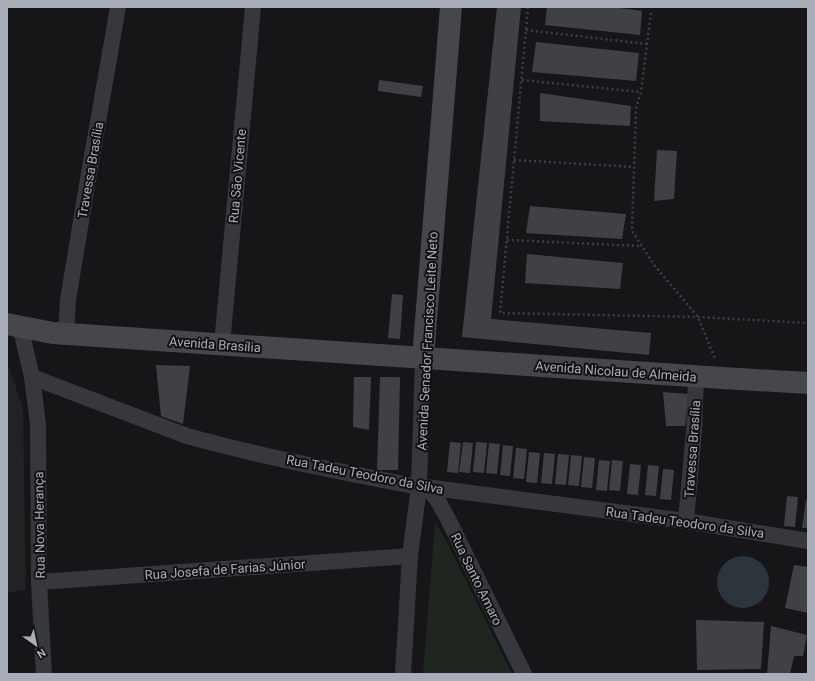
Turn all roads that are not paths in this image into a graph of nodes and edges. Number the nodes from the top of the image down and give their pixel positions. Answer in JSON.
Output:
{"nodes":[{"id":1,"x":118,"y":7,"type":"edge"},
{"id":2,"x":253,"y":7,"type":"edge"},
{"id":3,"x":451,"y":7,"type":"edge"},
{"id":4,"x":13,"y":325,"type":"edge"},
{"id":5,"x":66,"y":333,"type":"junction"},
{"id":6,"x":222,"y":344,"type":"junction"},
{"id":7,"x":423,"y":358,"type":"junction"},
{"id":8,"x":696,"y":376,"type":"junction"},
{"id":9,"x":32,"y":377,"type":"junction"},
{"id":10,"x":808,"y":383,"type":"edge"},
{"id":11,"x":423,"y":487,"type":"junction"},
{"id":12,"x":686,"y":521,"type":"junction"},
{"id":13,"x":808,"y":541,"type":"edge"},
{"id":14,"x":410,"y":556,"type":"junction"},
{"id":15,"x":39,"y":582,"type":"junction"},
{"id":16,"x":44,"y":674,"type":"edge"},
{"id":17,"x":403,"y":674,"type":"edge"},
{"id":18,"x":524,"y":674,"type":"edge"}],
"edges":[{"from":1,"to":5,"type":"street","name":"Travessa Brasília"},
{"from":2,"to":6,"type":"street","name":"Rua São Vicente"},
{"from":3,"to":7,"type":"main road","name":"Avenida Senador Francisco Leite Neto"},
{"from":4,"to":5,"type":"main road","name":"Avenida Brasília"},
{"from":4,"to":9,"type":"street"},
{"from":5,"to":6,"type":"main road","name":"Avenida Brasília"},
{"from":6,"to":7,"type":"main road","name":"Avenida Brasília"},
{"from":7,"to":8,"type":"main road","name":"Avenida Nicolau de Almeida"},
{"from":7,"to":11,"type":"street","name":"Avenida Senador Francisco Leite Neto"},
{"from":8,"to":10,"type":"main road","name":"Avenida Nicolau de Almeida"},
{"from":8,"to":12,"type":"street","name":"Travessa Brasília"},
{"from":9,"to":11,"type":"street","name":"Rua Tadeu Teodoro da Silva"},
{"from":9,"to":15,"type":"street","name":"Rua Nova Herança"},
{"from":11,"to":12,"type":"street","name":"Rua Tadeu Teodoro da Silva"},
{"from":11,"to":14,"type":"street","name":"Avenida Senador Francisco Leite Neto"},
{"from":11,"to":18,"type":"street","name":"Rua Santo Amaro"},
{"from":12,"to":13,"type":"street","name":"Rua Tadeu Teodoro da Silva"},
{"from":14,"to":15,"type":"street","name":"Rua Josefa de Farias Júnior"},
{"from":14,"to":17,"type":"street","name":"Avenida Senador Francisco Leite Neto"},
{"from":15,"to":16,"type":"street","name":"Rua Nova Herança"}]}
